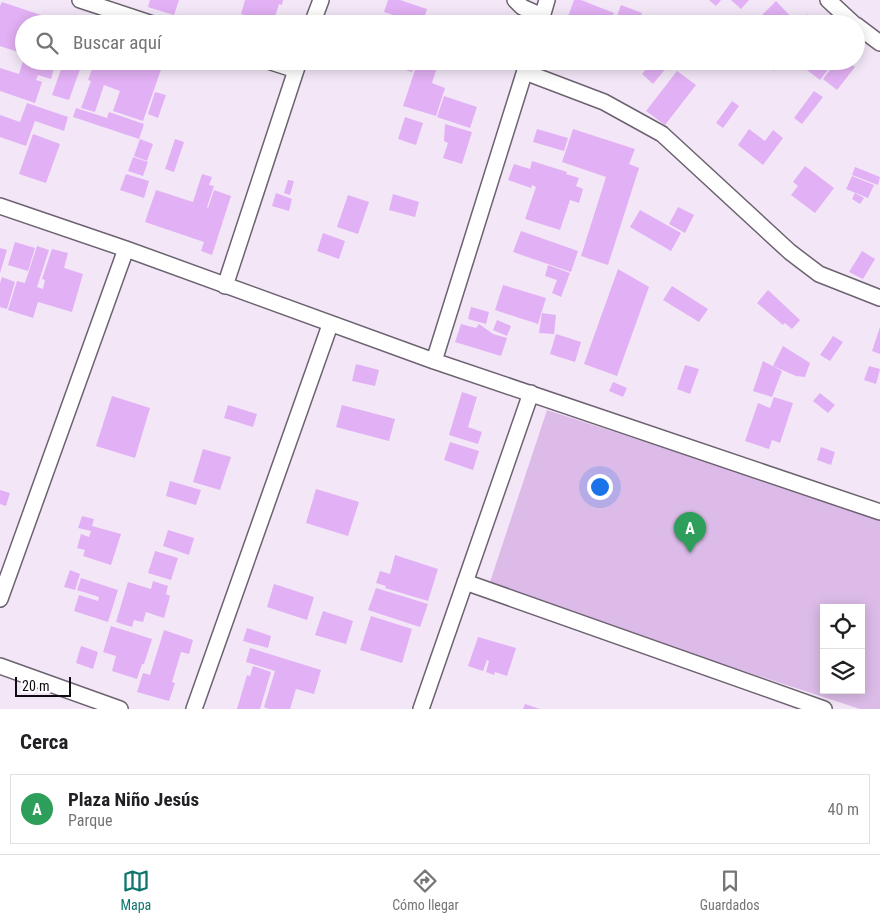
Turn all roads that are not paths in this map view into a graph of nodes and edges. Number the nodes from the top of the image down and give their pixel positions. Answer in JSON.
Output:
{"nodes":[{"id":1,"x":80,"y":0,"type":"edge"},
{"id":2,"x":321,"y":0,"type":"edge"},
{"id":3,"x":515,"y":0,"type":"edge"},
{"id":4,"x":547,"y":0,"type":"edge"},
{"id":5,"x":828,"y":0,"type":"edge"},
{"id":6,"x":126,"y":15,"type":"edge"},
{"id":7,"x":315,"y":15,"type":"edge"},
{"id":8,"x":534,"y":15,"type":"edge"},
{"id":9,"x":542,"y":15,"type":"edge"},
{"id":10,"x":844,"y":15,"type":"edge"},
{"id":11,"x":865,"y":32,"type":"edge"},
{"id":12,"x":880,"y":43,"type":"edge"},
{"id":13,"x":297,"y":70,"type":"edge"},
{"id":14,"x":525,"y":70,"type":"edge"},
{"id":15,"x":535,"y":70,"type":"edge"},
{"id":16,"x":0,"y":206,"type":"edge"},
{"id":17,"x":126,"y":249,"type":"junction"},
{"id":18,"x":224,"y":286,"type":"junction"},
{"id":19,"x":880,"y":298,"type":"edge"},
{"id":20,"x":330,"y":325,"type":"junction"},
{"id":21,"x":434,"y":361,"type":"junction"},
{"id":22,"x":531,"y":393,"type":"junction"},
{"id":23,"x":880,"y":512,"type":"edge"},
{"id":24,"x":465,"y":582,"type":"junction"},
{"id":25,"x":0,"y":599,"type":"edge"},
{"id":26,"x":0,"y":666,"type":"edge"},
{"id":27,"x":120,"y":709,"type":"edge"},
{"id":28,"x":194,"y":709,"type":"edge"},
{"id":29,"x":421,"y":709,"type":"edge"},
{"id":30,"x":824,"y":709,"type":"edge"}],
"edges":[{"from":1,"to":6,"type":"street"},
{"from":2,"to":7,"type":"street"},
{"from":3,"to":8,"type":"street"},
{"from":4,"to":9,"type":"street"},
{"from":5,"to":10,"type":"street"},
{"from":11,"to":12,"type":"street"},
{"from":13,"to":18,"type":"street"},
{"from":14,"to":21,"type":"street"},
{"from":15,"to":19,"type":"street"},
{"from":16,"to":17,"type":"street"},
{"from":17,"to":18,"type":"street"},
{"from":17,"to":25,"type":"street"},
{"from":18,"to":20,"type":"street"},
{"from":20,"to":21,"type":"street"},
{"from":20,"to":28,"type":"street"},
{"from":21,"to":22,"type":"street"},
{"from":22,"to":23,"type":"street"},
{"from":22,"to":24,"type":"street"},
{"from":24,"to":29,"type":"street"},
{"from":24,"to":30,"type":"street"},
{"from":26,"to":27,"type":"street"}]}
